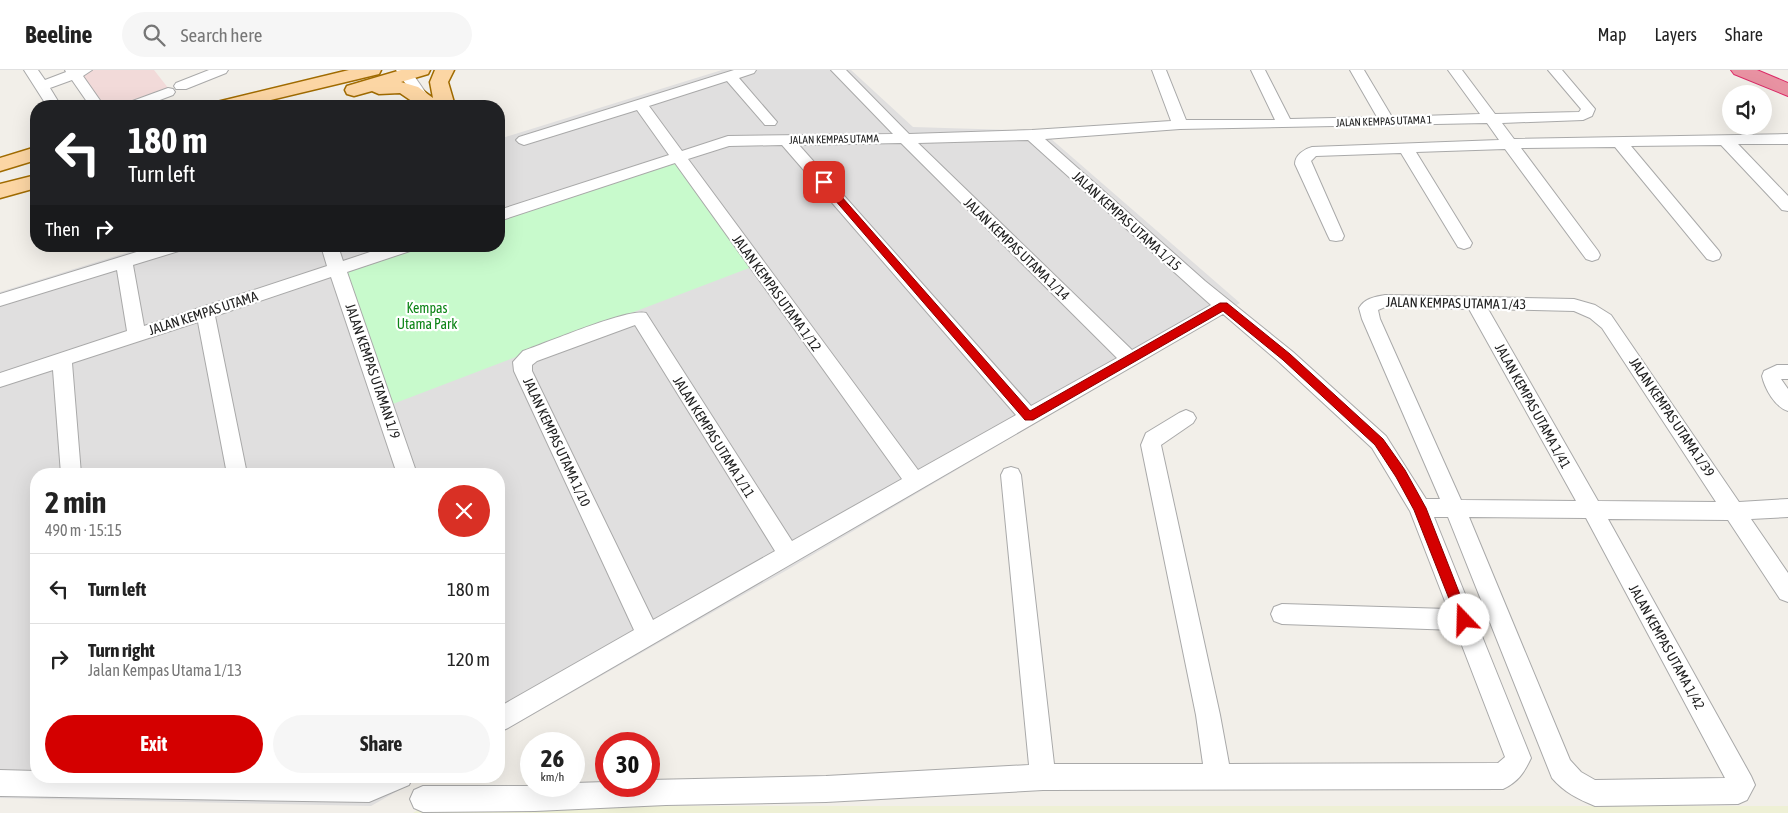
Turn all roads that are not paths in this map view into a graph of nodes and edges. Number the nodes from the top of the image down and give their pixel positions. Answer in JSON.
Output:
{"nodes":[{"id":1,"x":31,"y":70,"type":"edge"},
{"id":2,"x":221,"y":70,"type":"edge"},
{"id":3,"x":356,"y":70,"type":"edge"},
{"id":4,"x":372,"y":70,"type":"edge"},
{"id":5,"x":445,"y":70,"type":"edge"},
{"id":6,"x":749,"y":70,"type":"edge"},
{"id":7,"x":838,"y":70,"type":"edge"},
{"id":8,"x":1158,"y":70,"type":"edge"},
{"id":9,"x":1258,"y":70,"type":"edge"},
{"id":10,"x":1357,"y":70,"type":"edge"},
{"id":11,"x":1456,"y":70,"type":"edge"},
{"id":12,"x":1555,"y":70,"type":"edge"},
{"id":13,"x":1741,"y":70,"type":"edge"},
{"id":14,"x":1763,"y":70,"type":"edge"},
{"id":15,"x":78,"y":71,"type":"edge"},
{"id":16,"x":414,"y":71,"type":"edge"},
{"id":17,"x":730,"y":76,"type":"junction"},
{"id":18,"x":1788,"y":82,"type":"edge"},
{"id":19,"x":42,"y":86,"type":"junction"},
{"id":20,"x":1788,"y":90,"type":"edge"},
{"id":21,"x":278,"y":92,"type":"junction"},
{"id":22,"x":335,"y":96,"type":"junction"},
{"id":23,"x":50,"y":100,"type":"edge"},
{"id":24,"x":94,"y":100,"type":"edge"},
{"id":25,"x":147,"y":100,"type":"edge"},
{"id":26,"x":247,"y":100,"type":"edge"},
{"id":27,"x":322,"y":100,"type":"edge"},
{"id":28,"x":427,"y":100,"type":"edge"},
{"id":29,"x":432,"y":100,"type":"edge"},
{"id":30,"x":436,"y":100,"type":"edge"},
{"id":31,"x":640,"y":104,"type":"junction"},
{"id":32,"x":1491,"y":118,"type":"junction"},
{"id":33,"x":1387,"y":121,"type":"junction"},
{"id":34,"x":770,"y":122,"type":"dead end"},
{"id":35,"x":1286,"y":124,"type":"junction"},
{"id":36,"x":1180,"y":125,"type":"junction"},
{"id":37,"x":1032,"y":135,"type":"junction"},
{"id":38,"x":906,"y":138,"type":"junction"},
{"id":39,"x":1724,"y":139,"type":"junction"},
{"id":40,"x":1788,"y":139,"type":"edge"},
{"id":41,"x":524,"y":140,"type":"dead end"},
{"id":42,"x":786,"y":140,"type":"junction"},
{"id":43,"x":1620,"y":143,"type":"junction"},
{"id":44,"x":1510,"y":144,"type":"junction"},
{"id":45,"x":1406,"y":148,"type":"junction"},
{"id":46,"x":30,"y":156,"type":"edge"},
{"id":47,"x":679,"y":157,"type":"junction"},
{"id":48,"x":30,"y":162,"type":"edge"},
{"id":49,"x":0,"y":165,"type":"edge"},
{"id":50,"x":0,"y":171,"type":"edge"},
{"id":51,"x":30,"y":183,"type":"edge"},
{"id":52,"x":0,"y":191,"type":"edge"},
{"id":53,"x":1788,"y":206,"type":"edge"},
{"id":54,"x":505,"y":214,"type":"edge"},
{"id":55,"x":1336,"y":236,"type":"dead end"},
{"id":56,"x":1464,"y":243,"type":"dead end"},
{"id":57,"x":156,"y":252,"type":"edge"},
{"id":58,"x":331,"y":252,"type":"edge"},
{"id":59,"x":389,"y":252,"type":"edge"},
{"id":60,"x":1592,"y":254,"type":"dead end"},
{"id":61,"x":1713,"y":255,"type":"dead end"},
{"id":62,"x":124,"y":262,"type":"junction"},
{"id":63,"x":337,"y":269,"type":"junction"},
{"id":64,"x":0,"y":300,"type":"edge"},
{"id":65,"x":1475,"y":304,"type":"junction"},
{"id":66,"x":1223,"y":306,"type":"junction"},
{"id":67,"x":205,"y":313,"type":"junction"},
{"id":68,"x":640,"y":318,"type":"joint"},
{"id":69,"x":1608,"y":323,"type":"joint"},
{"id":70,"x":137,"y":335,"type":"junction"},
{"id":71,"x":62,"y":359,"type":"junction"},
{"id":72,"x":1130,"y":359,"type":"junction"},
{"id":73,"x":1782,"y":372,"type":"edge"},
{"id":74,"x":0,"y":380,"type":"edge"},
{"id":75,"x":1788,"y":404,"type":"edge"},
{"id":76,"x":1029,"y":417,"type":"junction"},
{"id":77,"x":1186,"y":418,"type":"dead end"},
{"id":78,"x":71,"y":468,"type":"edge"},
{"id":79,"x":236,"y":468,"type":"edge"},
{"id":80,"x":406,"y":468,"type":"edge"},
{"id":81,"x":1011,"y":475,"type":"dead end"},
{"id":82,"x":916,"y":482,"type":"junction"},
{"id":83,"x":1420,"y":508,"type":"junction"},
{"id":84,"x":1788,"y":508,"type":"edge"},
{"id":85,"x":1455,"y":509,"type":"junction"},
{"id":86,"x":1592,"y":509,"type":"junction"},
{"id":87,"x":1735,"y":511,"type":"junction"},
{"id":88,"x":789,"y":554,"type":"junction"},
{"id":89,"x":1788,"y":592,"type":"edge"},
{"id":90,"x":1282,"y":614,"type":"dead end"},
{"id":91,"x":1464,"y":620,"type":"junction"},
{"id":92,"x":648,"y":635,"type":"junction"},
{"id":93,"x":505,"y":717,"type":"edge"},
{"id":94,"x":1043,"y":777,"type":"junction"},
{"id":95,"x":1217,"y":777,"type":"junction"},
{"id":96,"x":30,"y":782,"type":"edge"},
{"id":97,"x":0,"y":783,"type":"edge"},
{"id":98,"x":305,"y":783,"type":"edge"},
{"id":99,"x":383,"y":783,"type":"edge"},
{"id":100,"x":423,"y":799,"type":"dead end"}],
"edges":[{"from":1,"to":19,"type":"street"},
{"from":2,"to":25,"type":"street"},
{"from":3,"to":21,"type":"main road"},
{"from":4,"to":21,"type":"main road"},
{"from":5,"to":30,"type":"main road"},
{"from":6,"to":17,"type":"street"},
{"from":7,"to":38,"type":"street","name":"JALAN KEMPAS UTAMA 1/14"},
{"from":8,"to":36,"type":"street"},
{"from":9,"to":35,"type":"street"},
{"from":10,"to":33,"type":"street"},
{"from":11,"to":32,"type":"street"},
{"from":12,"to":32,"type":"street","name":"JALAN KEMPAS UTAMA 1"},
{"from":13,"to":20,"type":"highway"},
{"from":14,"to":18,"type":"highway"},
{"from":15,"to":19,"type":"street"},
{"from":15,"to":24,"type":"street"},
{"from":16,"to":22,"type":"main road"},
{"from":16,"to":29,"type":"street"},
{"from":17,"to":31,"type":"street"},
{"from":17,"to":34,"type":"street"},
{"from":19,"to":23,"type":"street"},
{"from":21,"to":26,"type":"main road"},
{"from":22,"to":27,"type":"main road"},
{"from":22,"to":28,"type":"main road"},
{"from":31,"to":41,"type":"street"},
{"from":31,"to":47,"type":"street","name":"JALAN KEMPAS UTAMA 1/12"},
{"from":32,"to":33,"type":"street","name":"JALAN KEMPAS UTAMA 1"},
{"from":32,"to":44,"type":"street"},
{"from":33,"to":35,"type":"street","name":"JALAN KEMPAS UTAMA 1"},
{"from":35,"to":36,"type":"street","name":"JALAN KEMPAS UTAMA 1"},
{"from":36,"to":37,"type":"street","name":"JALAN KEMPAS UTAMA"},
{"from":37,"to":38,"type":"street","name":"JALAN KEMPAS UTAMA"},
{"from":37,"to":66,"type":"street","name":"JALAN KEMPAS UTAMA 1/15"},
{"from":38,"to":42,"type":"street","name":"JALAN KEMPAS UTAMA"},
{"from":38,"to":72,"type":"street","name":"JALAN KEMPAS UTAMA 1/14"},
{"from":39,"to":40,"type":"street"},
{"from":39,"to":43,"type":"street"},
{"from":39,"to":53,"type":"street"},
{"from":42,"to":47,"type":"street","name":"JALAN KEMPAS UTAMA"},
{"from":42,"to":76,"type":"street"},
{"from":43,"to":44,"type":"street"},
{"from":43,"to":61,"type":"street"},
{"from":44,"to":45,"type":"street"},
{"from":44,"to":60,"type":"street"},
{"from":45,"to":55,"type":"street"},
{"from":45,"to":56,"type":"street"},
{"from":46,"to":49,"type":"main road"},
{"from":47,"to":54,"type":"street","name":"JALAN KEMPAS UTAMA"},
{"from":47,"to":82,"type":"street","name":"JALAN KEMPAS UTAMA 1/12"},
{"from":48,"to":50,"type":"main road"},
{"from":51,"to":52,"type":"main road"},
{"from":57,"to":62,"type":"street"},
{"from":58,"to":63,"type":"street","name":"JALAN KEMPAS UTAMAN 1/9"},
{"from":59,"to":63,"type":"street","name":"JALAN KEMPAS UTAMA"},
{"from":62,"to":64,"type":"street"},
{"from":62,"to":70,"type":"street"},
{"from":63,"to":67,"type":"street","name":"JALAN KEMPAS UTAMA"},
{"from":63,"to":80,"type":"street","name":"JALAN KEMPAS UTAMAN 1/9"},
{"from":65,"to":69,"type":"street","name":"JALAN KEMPAS UTAMA 1/43"},
{"from":65,"to":85,"type":"street","name":"JALAN KEMPAS UTAMA 1/43"},
{"from":65,"to":86,"type":"street","name":"JALAN KEMPAS UTAMA 1/41"},
{"from":66,"to":72,"type":"street"},
{"from":66,"to":83,"type":"street","name":"JALAN KEMPAS UTAMA 1/15"},
{"from":67,"to":70,"type":"street","name":"JALAN KEMPAS UTAMA"},
{"from":67,"to":79,"type":"street"},
{"from":68,"to":88,"type":"street","name":"JALAN KEMPAS UTAMA 1/11"},
{"from":68,"to":92,"type":"street","name":"JALAN KEMPAS UTAMA 1/10"},
{"from":69,"to":87,"type":"street","name":"JALAN KEMPAS UTAMA 1/39"},
{"from":70,"to":71,"type":"street","name":"JALAN KEMPAS UTAMA"},
{"from":71,"to":74,"type":"street","name":"JALAN KEMPAS UTAMA"},
{"from":71,"to":78,"type":"street"},
{"from":72,"to":76,"type":"street"},
{"from":73,"to":75,"type":"street"},
{"from":76,"to":82,"type":"street"},
{"from":77,"to":95,"type":"street"},
{"from":81,"to":94,"type":"street"},
{"from":82,"to":88,"type":"street"},
{"from":83,"to":85,"type":"street"},
{"from":83,"to":91,"type":"street","name":"JALAN KEMPAS UTAMA 1/15"},
{"from":84,"to":87,"type":"street"},
{"from":85,"to":86,"type":"street"},
{"from":85,"to":86,"type":"street","name":"JALAN KEMPAS UTAMA 1/42"},
{"from":86,"to":87,"type":"street"},
{"from":87,"to":89,"type":"street","name":"JALAN KEMPAS UTAMA 1/39"},
{"from":88,"to":92,"type":"street"},
{"from":90,"to":91,"type":"street"},
{"from":91,"to":95,"type":"street","name":"JALAN KEMPAS UTAMA 1/15"},
{"from":92,"to":93,"type":"street"},
{"from":94,"to":95,"type":"street"},
{"from":94,"to":100,"type":"street"},
{"from":96,"to":97,"type":"street"},
{"from":98,"to":99,"type":"street"}]}
